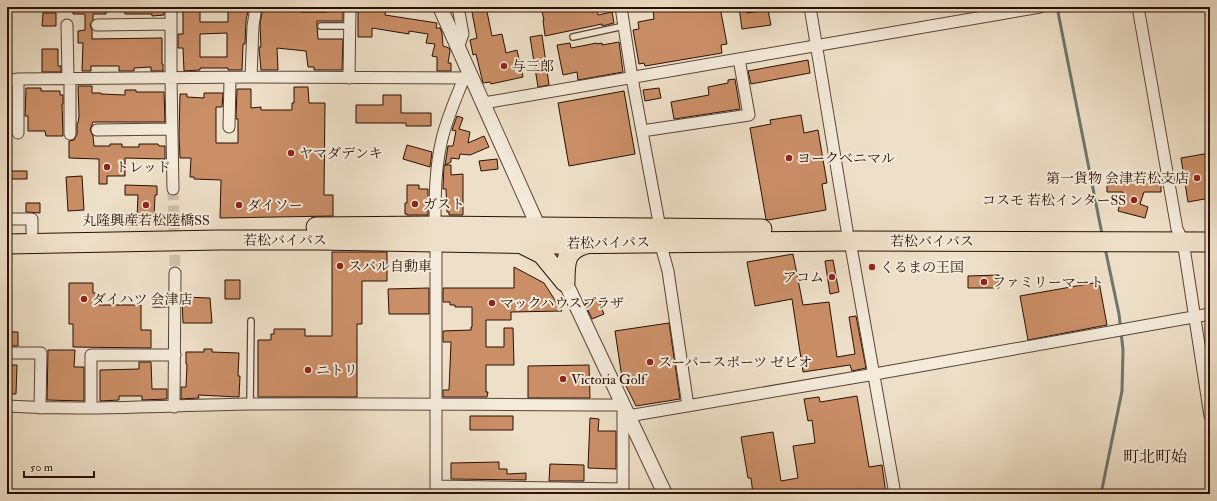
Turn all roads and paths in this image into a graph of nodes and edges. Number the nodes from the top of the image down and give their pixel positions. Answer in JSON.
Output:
{"nodes":[{"id":1,"x":171,"y":7,"type":"edge"},
{"id":2,"x":256,"y":7,"type":"edge"},
{"id":3,"x":350,"y":7,"type":"edge"},
{"id":4,"x":440,"y":7,"type":"edge"},
{"id":5,"x":458,"y":7,"type":"edge"},
{"id":6,"x":621,"y":7,"type":"edge"},
{"id":7,"x":810,"y":7,"type":"edge"},
{"id":8,"x":1040,"y":7,"type":"edge"},
{"id":9,"x":1138,"y":7,"type":"edge"},
{"id":10,"x":171,"y":24,"type":"junction"},
{"id":11,"x":67,"y":25,"type":"dead end"},
{"id":12,"x":97,"y":25,"type":"dead end"},
{"id":13,"x":321,"y":26,"type":"dead end"},
{"id":14,"x":350,"y":26,"type":"junction"},
{"id":15,"x":624,"y":26,"type":"junction"},
{"id":16,"x":573,"y":36,"type":"dead end"},
{"id":17,"x":817,"y":46,"type":"junction"},
{"id":18,"x":458,"y":48,"type":"junction"},
{"id":19,"x":739,"y":59,"type":"junction"},
{"id":20,"x":251,"y":77,"type":"junction"},
{"id":21,"x":171,"y":78,"type":"junction"},
{"id":22,"x":230,"y":78,"type":"junction"},
{"id":23,"x":349,"y":78,"type":"junction"},
{"id":24,"x":468,"y":78,"type":"junction"},
{"id":25,"x":632,"y":78,"type":"junction"},
{"id":26,"x":69,"y":79,"type":"junction"},
{"id":27,"x":12,"y":80,"type":"edge"},
{"id":28,"x":484,"y":103,"type":"junction"},
{"id":29,"x":229,"y":127,"type":"dead end"},
{"id":30,"x":172,"y":129,"type":"junction"},
{"id":31,"x":97,"y":130,"type":"dead end"},
{"id":32,"x":642,"y":131,"type":"junction"},
{"id":33,"x":18,"y":133,"type":"dead end"},
{"id":34,"x":70,"y":134,"type":"dead end"},
{"id":35,"x":173,"y":189,"type":"tunnel mouth"},
{"id":36,"x":7,"y":219,"type":"edge"},
{"id":37,"x":1210,"y":229,"type":"edge"},
{"id":38,"x":7,"y":232,"type":"edge"},
{"id":39,"x":32,"y":232,"type":"junction"},
{"id":40,"x":436,"y":234,"type":"junction"},
{"id":41,"x":660,"y":235,"type":"junction"},
{"id":42,"x":1180,"y":235,"type":"junction"},
{"id":43,"x":543,"y":236,"type":"junction"},
{"id":44,"x":849,"y":236,"type":"junction"},
{"id":45,"x":1210,"y":242,"type":"edge"},
{"id":46,"x":7,"y":244,"type":"edge"},
{"id":47,"x":520,"y":244,"type":"junction"},
{"id":48,"x":587,"y":244,"type":"junction"},
{"id":49,"x":175,"y":274,"type":"tunnel mouth"},
{"id":50,"x":565,"y":282,"type":"junction"},
{"id":51,"x":175,"y":303,"type":"junction"},
{"id":52,"x":155,"y":304,"type":"dead end"},
{"id":53,"x":1210,"y":314,"type":"edge"},
{"id":54,"x":1194,"y":317,"type":"junction"},
{"id":55,"x":251,"y":322,"type":"dead end"},
{"id":56,"x":7,"y":353,"type":"edge"},
{"id":57,"x":175,"y":355,"type":"junction"},
{"id":58,"x":874,"y":374,"type":"junction"},
{"id":59,"x":437,"y":403,"type":"junction"},
{"id":60,"x":250,"y":404,"type":"junction"},
{"id":61,"x":7,"y":406,"type":"edge"},
{"id":62,"x":174,"y":406,"type":"junction"},
{"id":63,"x":688,"y":406,"type":"junction"},
{"id":64,"x":40,"y":408,"type":"junction"},
{"id":65,"x":91,"y":408,"type":"junction"},
{"id":66,"x":625,"y":410,"type":"junction"},
{"id":67,"x":1210,"y":416,"type":"edge"},
{"id":68,"x":436,"y":490,"type":"edge"},
{"id":69,"x":623,"y":492,"type":"edge"},
{"id":70,"x":666,"y":494,"type":"edge"},
{"id":71,"x":895,"y":494,"type":"edge"}],
"edges":[{"from":1,"to":10,"type":"street"},
{"from":2,"to":20,"type":"street"},
{"from":3,"to":14,"type":"street"},
{"from":4,"to":18,"type":"street"},
{"from":5,"to":18,"type":"street"},
{"from":6,"to":15,"type":"street"},
{"from":7,"to":17,"type":"street"},
{"from":8,"to":17,"type":"street"},
{"from":9,"to":42,"type":"street"},
{"from":10,"to":12,"type":"street"},
{"from":10,"to":21,"type":"street"},
{"from":11,"to":26,"type":"street"},
{"from":13,"to":14,"type":"lane"},
{"from":14,"to":23,"type":"street"},
{"from":15,"to":16,"type":"lane"},
{"from":15,"to":25,"type":"street"},
{"from":17,"to":19,"type":"street"},
{"from":17,"to":44,"type":"street"},
{"from":18,"to":24,"type":"street"},
{"from":19,"to":25,"type":"street"},
{"from":19,"to":32,"type":"street"},
{"from":20,"to":22,"type":"street"},
{"from":20,"to":23,"type":"street"},
{"from":21,"to":22,"type":"street"},
{"from":21,"to":26,"type":"street"},
{"from":21,"to":30,"type":"street"},
{"from":22,"to":29,"type":"street"},
{"from":23,"to":24,"type":"street"},
{"from":24,"to":28,"type":"street"},
{"from":24,"to":40,"type":"street"},
{"from":25,"to":28,"type":"street"},
{"from":25,"to":32,"type":"street"},
{"from":26,"to":27,"type":"street"},
{"from":26,"to":34,"type":"street"},
{"from":27,"to":33,"type":"street"},
{"from":28,"to":43,"type":"street"},
{"from":30,"to":31,"type":"street"},
{"from":30,"to":35,"type":"street"},
{"from":32,"to":41,"type":"street"},
{"from":36,"to":39,"type":"street"},
{"from":37,"to":42,"type":"highway","name":"若松バイパス"},
{"from":38,"to":39,"type":"highway","name":"若松バイパス"},
{"from":39,"to":40,"type":"highway","name":"若松バイパス"},
{"from":40,"to":43,"type":"highway","name":"若松バイパス"},
{"from":40,"to":46,"type":"highway","name":"若松バイパス"},
{"from":40,"to":47,"type":"highway","name":"若松バイパス"},
{"from":40,"to":59,"type":"street"},
{"from":41,"to":43,"type":"highway","name":"若松バイパス"},
{"from":41,"to":44,"type":"highway","name":"若松バイパス"},
{"from":41,"to":48,"type":"highway","name":"若松バイパス"},
{"from":41,"to":63,"type":"street"},
{"from":42,"to":44,"type":"highway","name":"若松バイパス"},
{"from":42,"to":45,"type":"highway","name":"若松バイパス"},
{"from":42,"to":54,"type":"street"},
{"from":43,"to":47,"type":"highway","name":"若松バイパス"},
{"from":43,"to":48,"type":"highway","name":"若松バイパス"},
{"from":43,"to":50,"type":"street"},
{"from":44,"to":58,"type":"street"},
{"from":47,"to":50,"type":"highway"},
{"from":48,"to":50,"type":"highway"},
{"from":49,"to":51,"type":"street"},
{"from":50,"to":66,"type":"street"},
{"from":51,"to":52,"type":"lane"},
{"from":51,"to":57,"type":"street"},
{"from":53,"to":54,"type":"street"},
{"from":54,"to":58,"type":"street"},
{"from":54,"to":67,"type":"street"},
{"from":55,"to":60,"type":"lane"},
{"from":56,"to":64,"type":"street"},
{"from":57,"to":62,"type":"street"},
{"from":57,"to":65,"type":"street"},
{"from":58,"to":63,"type":"street"},
{"from":58,"to":71,"type":"street"},
{"from":59,"to":60,"type":"street"},
{"from":59,"to":66,"type":"street"},
{"from":59,"to":68,"type":"street"},
{"from":60,"to":62,"type":"street"},
{"from":61,"to":64,"type":"street"},
{"from":62,"to":65,"type":"street"},
{"from":63,"to":66,"type":"street"},
{"from":64,"to":65,"type":"street"},
{"from":66,"to":69,"type":"street"},
{"from":66,"to":70,"type":"street"},
{"from":68,"to":69,"type":"street"}]}
